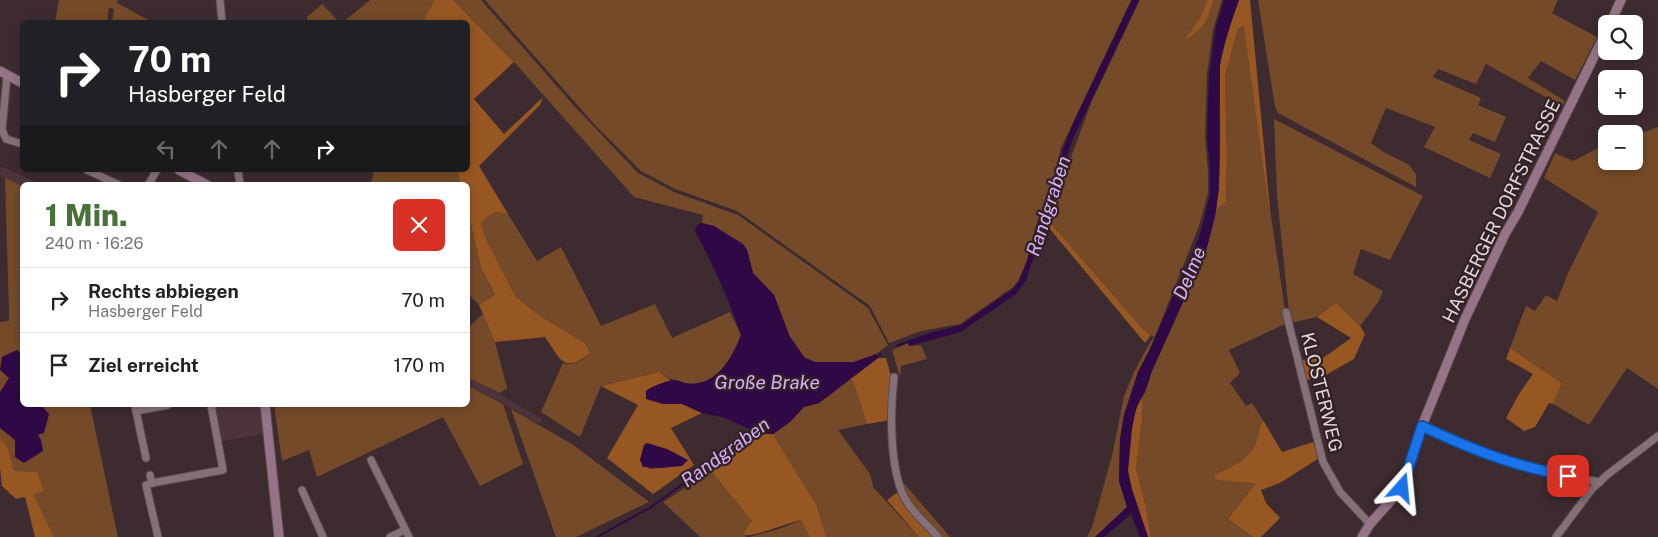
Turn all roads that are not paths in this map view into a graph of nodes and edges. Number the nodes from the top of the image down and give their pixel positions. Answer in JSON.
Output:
{"nodes":[{"id":1,"x":220,"y":0,"type":"edge"},
{"id":2,"x":1621,"y":0,"type":"edge"},
{"id":3,"x":1614,"y":15,"type":"edge"},
{"id":4,"x":222,"y":20,"type":"edge"},
{"id":5,"x":1598,"y":48,"type":"edge"},
{"id":6,"x":4,"y":73,"type":"edge"},
{"id":7,"x":20,"y":82,"type":"edge"},
{"id":8,"x":20,"y":143,"type":"edge"},
{"id":9,"x":91,"y":172,"type":"edge"},
{"id":10,"x":183,"y":172,"type":"edge"},
{"id":11,"x":113,"y":182,"type":"edge"},
{"id":12,"x":201,"y":182,"type":"edge"},
{"id":13,"x":1286,"y":312,"type":"dead end"},
{"id":14,"x":894,"y":377,"type":"dead end"},
{"id":15,"x":211,"y":407,"type":"edge"},
{"id":16,"x":265,"y":407,"type":"edge"},
{"id":17,"x":136,"y":408,"type":"edge"},
{"id":18,"x":1422,"y":426,"type":"junction"},
{"id":19,"x":1658,"y":436,"type":"edge"},
{"id":20,"x":146,"y":458,"type":"dead end"},
{"id":21,"x":371,"y":460,"type":"dead end"},
{"id":22,"x":150,"y":475,"type":"dead end"},
{"id":23,"x":1600,"y":482,"type":"junction"},
{"id":24,"x":152,"y":484,"type":"junction"},
{"id":25,"x":302,"y":490,"type":"dead end"},
{"id":26,"x":1370,"y":524,"type":"junction"},
{"id":27,"x":407,"y":534,"type":"edge"},
{"id":28,"x":158,"y":537,"type":"edge"},
{"id":29,"x":279,"y":537,"type":"edge"},
{"id":30,"x":323,"y":537,"type":"edge"},
{"id":31,"x":390,"y":537,"type":"edge"},
{"id":32,"x":938,"y":537,"type":"edge"},
{"id":33,"x":1362,"y":537,"type":"edge"},
{"id":34,"x":1556,"y":537,"type":"edge"}],
"edges":[{"from":1,"to":4,"type":"street"},
{"from":2,"to":3,"type":"street"},
{"from":5,"to":18,"type":"street","name":"HASBERGER DORFSTRASSE"},
{"from":6,"to":7,"type":"street"},
{"from":6,"to":8,"type":"street"},
{"from":9,"to":11,"type":"street"},
{"from":10,"to":12,"type":"street"},
{"from":13,"to":26,"type":"street","name":"KLOSTERWEG"},
{"from":14,"to":32,"type":"street"},
{"from":15,"to":24,"type":"street"},
{"from":16,"to":29,"type":"street"},
{"from":17,"to":20,"type":"street"},
{"from":18,"to":23,"type":"street"},
{"from":18,"to":26,"type":"street","name":"HASBERGER DORFSTRASSE"},
{"from":19,"to":23,"type":"street"},
{"from":21,"to":27,"type":"street"},
{"from":22,"to":24,"type":"street"},
{"from":23,"to":34,"type":"street"},
{"from":24,"to":28,"type":"street"},
{"from":25,"to":30,"type":"street"},
{"from":26,"to":33,"type":"street","name":"HASBERGER DORFSTRASSE"},
{"from":27,"to":31,"type":"street"}]}
